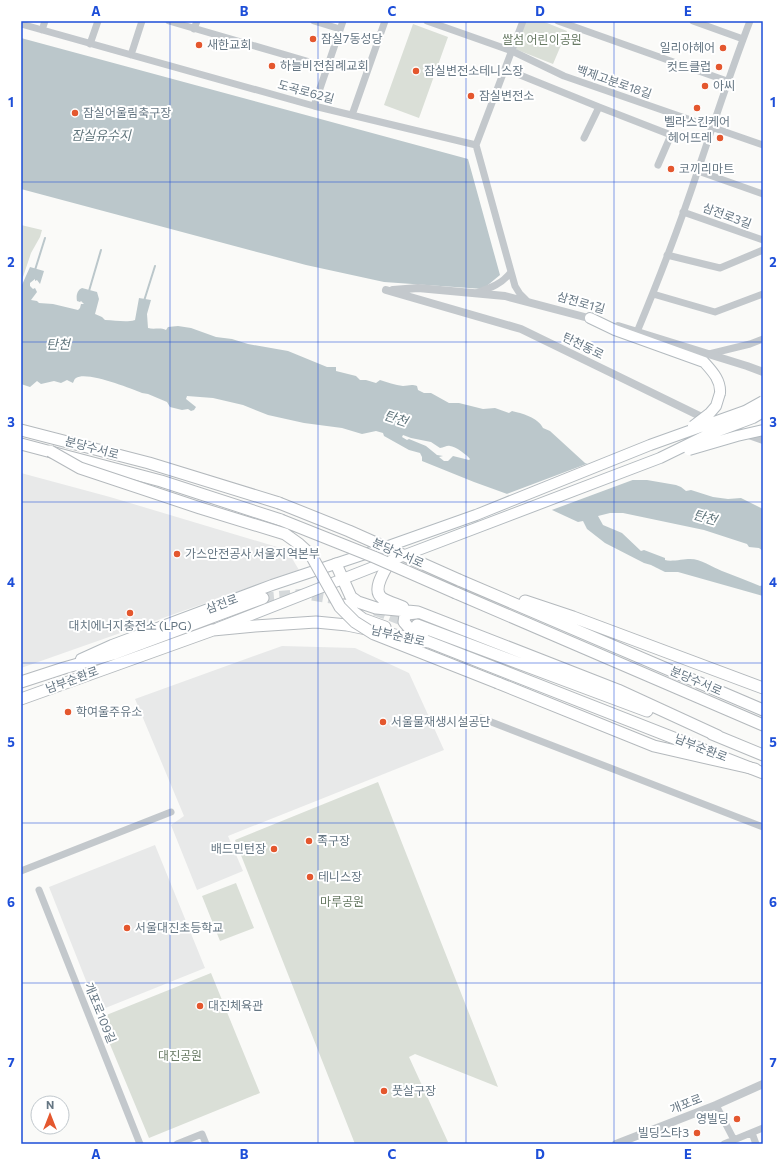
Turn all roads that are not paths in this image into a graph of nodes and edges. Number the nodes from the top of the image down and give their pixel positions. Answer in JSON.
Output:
{"nodes":[{"id":1,"x":45,"y":21,"type":"edge"},
{"id":2,"x":98,"y":21,"type":"edge"},
{"id":3,"x":142,"y":21,"type":"edge"},
{"id":4,"x":169,"y":21,"type":"edge"},
{"id":5,"x":197,"y":21,"type":"edge"},
{"id":6,"x":314,"y":21,"type":"edge"},
{"id":7,"x":343,"y":21,"type":"edge"},
{"id":8,"x":385,"y":21,"type":"edge"},
{"id":9,"x":427,"y":21,"type":"edge"},
{"id":10,"x":523,"y":21,"type":"edge"},
{"id":11,"x":558,"y":21,"type":"edge"},
{"id":12,"x":693,"y":21,"type":"edge"},
{"id":13,"x":750,"y":21,"type":"edge"},
{"id":14,"x":570,"y":23,"type":"edge"},
{"id":15,"x":21,"y":24,"type":"edge"},
{"id":16,"x":194,"y":29,"type":"junction"},
{"id":17,"x":42,"y":30,"type":"junction"},
{"id":18,"x":340,"y":30,"type":"junction"},
{"id":19,"x":743,"y":39,"type":"junction"},
{"id":20,"x":90,"y":44,"type":"junction"},
{"id":21,"x":512,"y":52,"type":"junction"},
{"id":22,"x":131,"y":55,"type":"junction"},
{"id":23,"x":327,"y":67,"type":"junction"},
{"id":24,"x":520,"y":75,"type":"dead end"},
{"id":25,"x":727,"y":81,"type":"junction"},
{"id":26,"x":314,"y":106,"type":"junction"},
{"id":27,"x":599,"y":107,"type":"junction"},
{"id":28,"x":352,"y":115,"type":"junction"},
{"id":29,"x":712,"y":127,"type":"junction"},
{"id":30,"x":584,"y":138,"type":"dead end"},
{"id":31,"x":476,"y":145,"type":"junction"},
{"id":32,"x":763,"y":145,"type":"edge"},
{"id":33,"x":658,"y":165,"type":"dead end"},
{"id":34,"x":698,"y":171,"type":"junction"},
{"id":35,"x":763,"y":194,"type":"edge"},
{"id":36,"x":683,"y":212,"type":"junction"},
{"id":37,"x":763,"y":240,"type":"edge"},
{"id":38,"x":763,"y":250,"type":"edge"},
{"id":39,"x":667,"y":255,"type":"junction"},
{"id":40,"x":511,"y":272,"type":"junction"},
{"id":41,"x":386,"y":290,"type":"joint"},
{"id":42,"x":475,"y":293,"type":"junction"},
{"id":43,"x":653,"y":294,"type":"junction"},
{"id":44,"x":763,"y":294,"type":"edge"},
{"id":45,"x":526,"y":300,"type":"junction"},
{"id":46,"x":590,"y":318,"type":"junction"},
{"id":47,"x":637,"y":332,"type":"junction"},
{"id":48,"x":763,"y":339,"type":"edge"},
{"id":49,"x":709,"y":354,"type":"junction"},
{"id":50,"x":763,"y":372,"type":"edge"},
{"id":51,"x":763,"y":401,"type":"edge"},
{"id":52,"x":763,"y":412,"type":"edge"},
{"id":53,"x":21,"y":430,"type":"edge"},
{"id":54,"x":763,"y":430,"type":"edge"},
{"id":55,"x":763,"y":440,"type":"edge"},
{"id":56,"x":21,"y":444,"type":"edge"},
{"id":57,"x":650,"y":444,"type":"junction"},
{"id":58,"x":50,"y":451,"type":"junction"},
{"id":59,"x":660,"y":458,"type":"junction"},
{"id":60,"x":391,"y":560,"type":"junction"},
{"id":61,"x":336,"y":564,"type":"junction"},
{"id":62,"x":323,"y":568,"type":"junction"},
{"id":63,"x":342,"y":579,"type":"junction"},
{"id":64,"x":459,"y":580,"type":"junction"},
{"id":65,"x":330,"y":583,"type":"junction"},
{"id":66,"x":263,"y":598,"type":"tunnel mouth"},
{"id":67,"x":418,"y":612,"type":"junction"},
{"id":68,"x":417,"y":626,"type":"tunnel mouth"},
{"id":69,"x":213,"y":630,"type":"junction"},
{"id":70,"x":429,"y":642,"type":"junction"},
{"id":71,"x":64,"y":668,"type":"junction"},
{"id":72,"x":21,"y":682,"type":"edge"},
{"id":73,"x":763,"y":688,"type":"edge"},
{"id":74,"x":21,"y":699,"type":"edge"},
{"id":75,"x":763,"y":710,"type":"edge"},
{"id":76,"x":481,"y":718,"type":"dead end"},
{"id":77,"x":763,"y":725,"type":"edge"},
{"id":78,"x":718,"y":736,"type":"junction"},
{"id":79,"x":763,"y":755,"type":"edge"},
{"id":80,"x":759,"y":771,"type":"edge"},
{"id":81,"x":170,"y":812,"type":"dead end"},
{"id":82,"x":763,"y":827,"type":"edge"},
{"id":83,"x":21,"y":871,"type":"edge"},
{"id":84,"x":39,"y":890,"type":"dead end"},
{"id":85,"x":763,"y":1084,"type":"edge"},
{"id":86,"x":716,"y":1105,"type":"junction"},
{"id":87,"x":763,"y":1128,"type":"edge"},
{"id":88,"x":752,"y":1133,"type":"junction"},
{"id":89,"x":734,"y":1140,"type":"junction"},
{"id":90,"x":140,"y":1144,"type":"edge"},
{"id":91,"x":177,"y":1144,"type":"edge"},
{"id":92,"x":206,"y":1144,"type":"edge"},
{"id":93,"x":616,"y":1144,"type":"edge"},
{"id":94,"x":724,"y":1144,"type":"edge"},
{"id":95,"x":756,"y":1144,"type":"edge"}],
"edges":[{"from":1,"to":17,"type":"street"},
{"from":2,"to":20,"type":"street"},
{"from":3,"to":22,"type":"street"},
{"from":4,"to":16,"type":"street"},
{"from":5,"to":16,"type":"street"},
{"from":6,"to":18,"type":"street"},
{"from":7,"to":18,"type":"street"},
{"from":8,"to":28,"type":"street"},
{"from":9,"to":21,"type":"street","name":"백제고분로18길"},
{"from":10,"to":21,"type":"street"},
{"from":11,"to":14,"type":"street"},
{"from":12,"to":19,"type":"street"},
{"from":13,"to":19,"type":"street"},
{"from":14,"to":25,"type":"street"},
{"from":15,"to":17,"type":"street","name":"도곡로62길"},
{"from":16,"to":23,"type":"street"},
{"from":17,"to":20,"type":"street","name":"도곡로62길"},
{"from":18,"to":23,"type":"street"},
{"from":19,"to":25,"type":"street"},
{"from":20,"to":22,"type":"street","name":"도곡로62길"},
{"from":21,"to":29,"type":"street","name":"백제고분로18길"},
{"from":21,"to":31,"type":"street"},
{"from":22,"to":26,"type":"street","name":"도곡로62길"},
{"from":23,"to":26,"type":"street"},
{"from":24,"to":27,"type":"street"},
{"from":25,"to":29,"type":"street"},
{"from":26,"to":28,"type":"street","name":"도곡로62길"},
{"from":27,"to":30,"type":"street"},
{"from":27,"to":33,"type":"street"},
{"from":28,"to":31,"type":"street","name":"도곡로62길"},
{"from":29,"to":32,"type":"street","name":"백제고분로18길"},
{"from":29,"to":34,"type":"street"},
{"from":31,"to":40,"type":"street"},
{"from":34,"to":35,"type":"street"},
{"from":34,"to":36,"type":"street"},
{"from":36,"to":37,"type":"street","name":"삼전로3길"},
{"from":36,"to":39,"type":"street"},
{"from":38,"to":39,"type":"street"},
{"from":39,"to":43,"type":"street"},
{"from":40,"to":42,"type":"street"},
{"from":40,"to":45,"type":"street"},
{"from":41,"to":42,"type":"street","name":"삼전로1길"},
{"from":41,"to":55,"type":"street","name":"탄천동로"},
{"from":42,"to":45,"type":"street","name":"삼전로1길"},
{"from":43,"to":44,"type":"street"},
{"from":43,"to":47,"type":"street"},
{"from":45,"to":46,"type":"street","name":"삼전로1길"},
{"from":46,"to":47,"type":"street","name":"삼전로1길"},
{"from":46,"to":57,"type":"main road","bridge":true},
{"from":47,"to":49,"type":"street","name":"삼전로1길"},
{"from":48,"to":49,"type":"street"},
{"from":49,"to":50,"type":"street","name":"삼전로1길"},
{"from":51,"to":57,"type":"main road","bridge":true},
{"from":52,"to":59,"type":"main road","bridge":true},
{"from":53,"to":64,"type":"main road","name":"분당수서로","bridge":true},
{"from":54,"to":59,"type":"main road","bridge":true},
{"from":56,"to":58,"type":"main road","name":"분당수서로"},
{"from":57,"to":61,"type":"main road","name":"삼전로","bridge":true},
{"from":58,"to":77,"type":"main road","name":"분당수서로","bridge":true},
{"from":58,"to":80,"type":"main road","bridge":true},
{"from":59,"to":60,"type":"main road","name":"삼전로","bridge":true},
{"from":60,"to":63,"type":"main road","name":"삼전로"},
{"from":60,"to":67,"type":"main road"},
{"from":61,"to":62,"type":"main road","name":"삼전로"},
{"from":61,"to":63,"type":"main road"},
{"from":62,"to":65,"type":"main road"},
{"from":62,"to":71,"type":"main road","name":"삼전로"},
{"from":63,"to":65,"type":"main road","name":"삼전로"},
{"from":63,"to":67,"type":"main road"},
{"from":64,"to":73,"type":"main road"},
{"from":64,"to":75,"type":"main road","name":"분당수서로"},
{"from":65,"to":69,"type":"main road","name":"삼전로"},
{"from":65,"to":70,"type":"main road"},
{"from":66,"to":71,"type":"main road","name":"남부순환로"},
{"from":67,"to":70,"type":"main road"},
{"from":67,"to":78,"type":"main road"},
{"from":68,"to":78,"type":"main road","name":"남부순환로"},
{"from":69,"to":70,"type":"main road","name":"남부순환로"},
{"from":69,"to":74,"type":"main road","name":"남부순환로"},
{"from":70,"to":80,"type":"main road","name":"남부순환로"},
{"from":71,"to":72,"type":"main road","name":"남부순환로"},
{"from":76,"to":82,"type":"street"},
{"from":78,"to":79,"type":"main road","name":"남부순환로"},
{"from":81,"to":83,"type":"street"},
{"from":84,"to":90,"type":"street","name":"개포로109길"},
{"from":85,"to":86,"type":"street","name":"개포로"},
{"from":86,"to":89,"type":"street"},
{"from":86,"to":93,"type":"street","name":"개포로"},
{"from":87,"to":88,"type":"street"},
{"from":88,"to":89,"type":"street"},
{"from":88,"to":95,"type":"street"},
{"from":89,"to":94,"type":"street"},
{"from":91,"to":92,"type":"street"}]}
